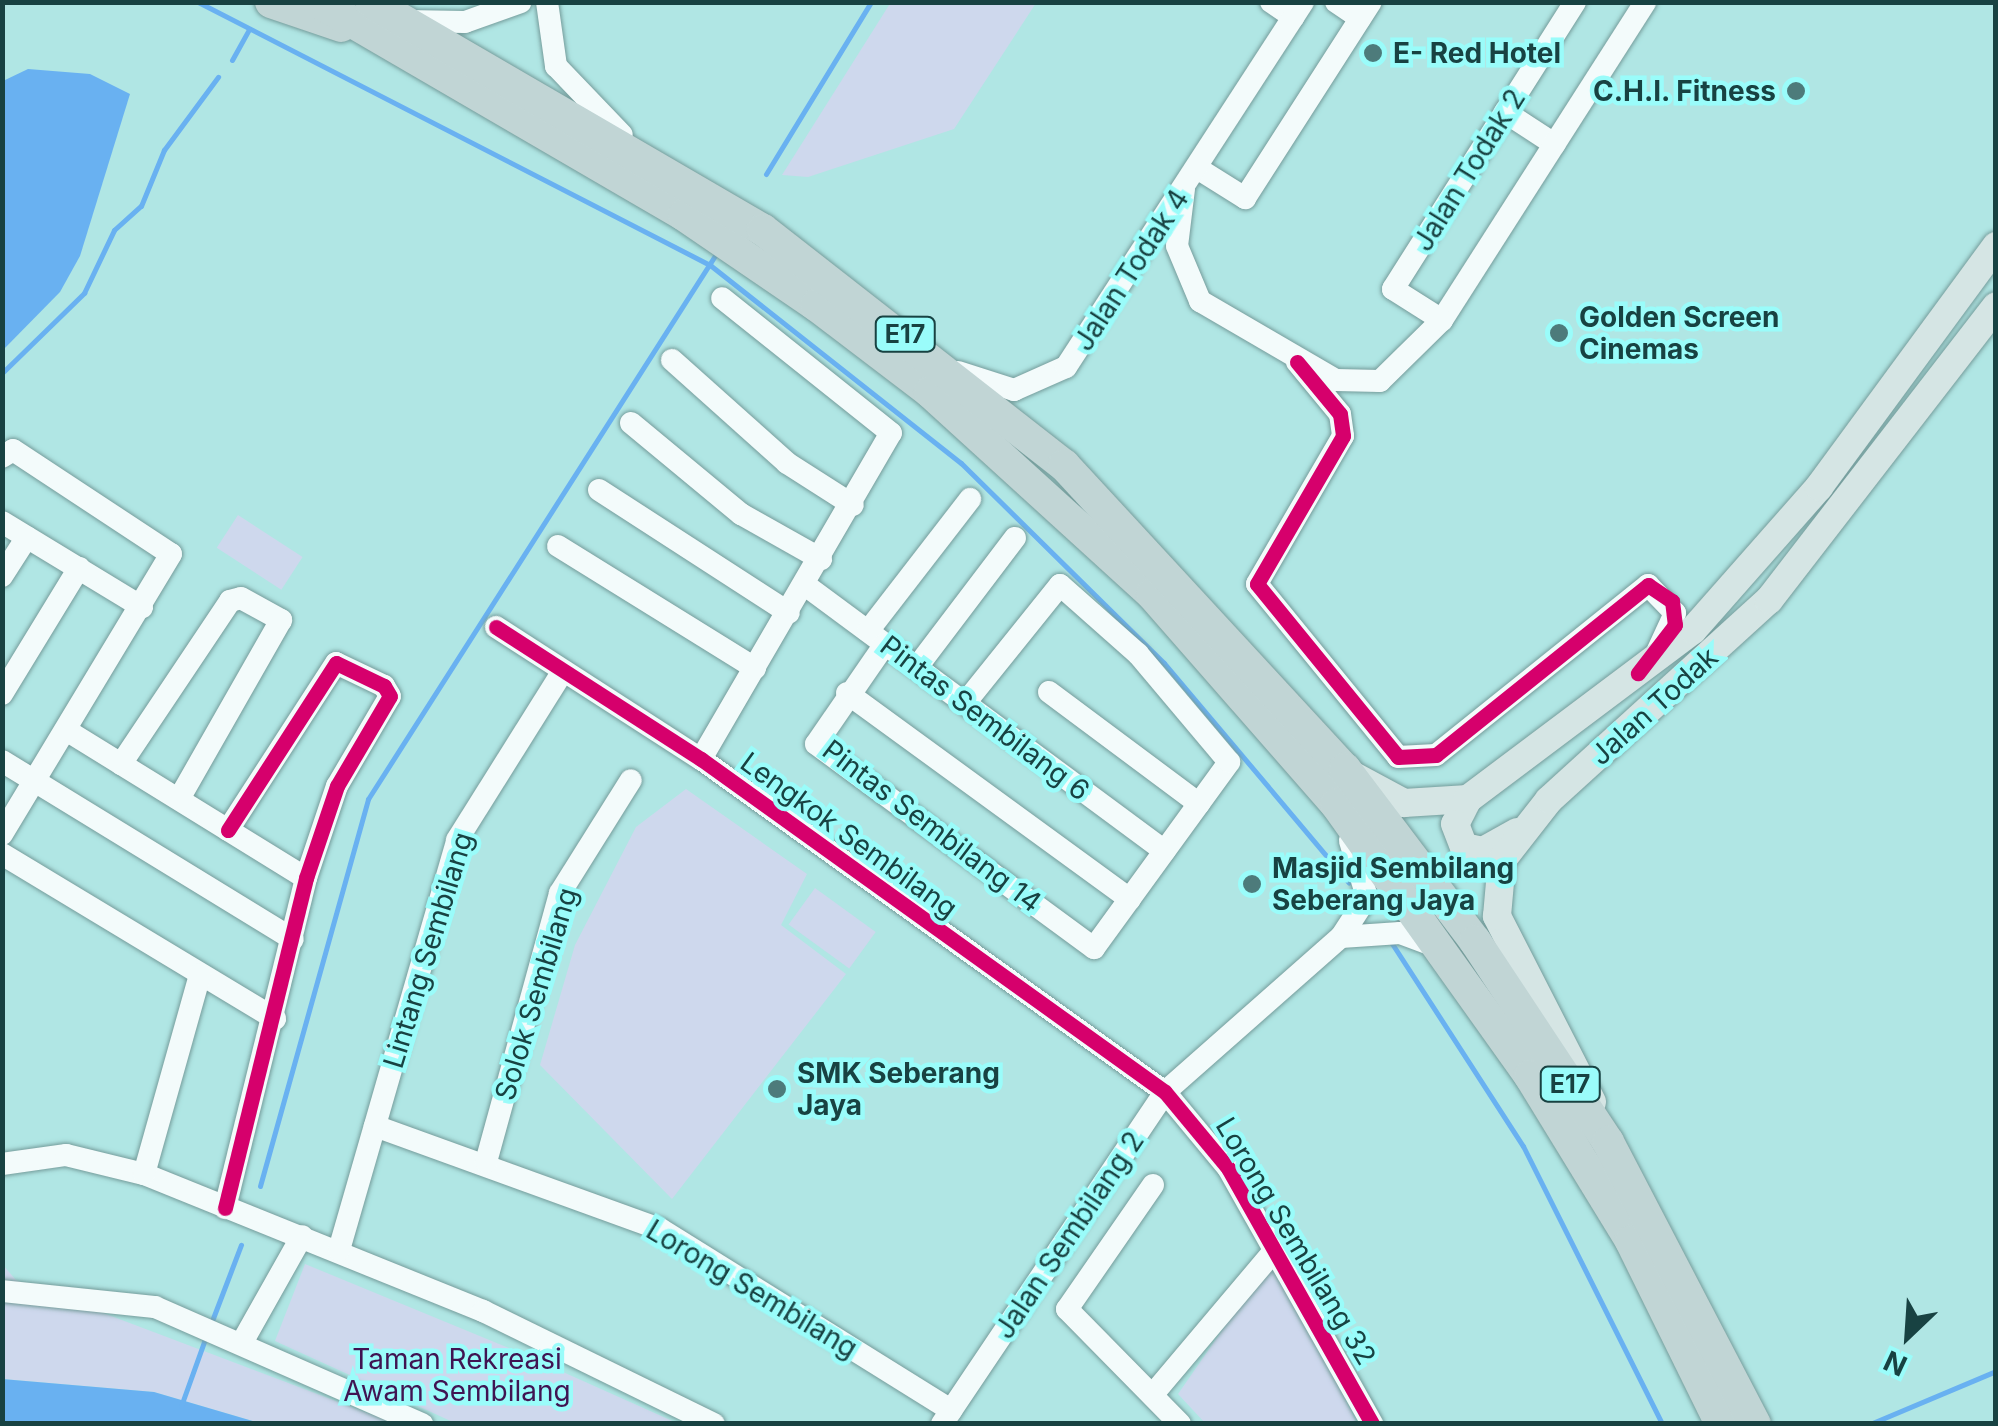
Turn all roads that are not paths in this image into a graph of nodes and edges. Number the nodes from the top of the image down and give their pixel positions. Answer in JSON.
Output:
{"nodes":[{"id":1,"x":272,"y":2,"type":"edge"},
{"id":2,"x":318,"y":2,"type":"edge"},
{"id":3,"x":522,"y":2,"type":"edge"},
{"id":4,"x":548,"y":2,"type":"edge"},
{"id":5,"x":1271,"y":2,"type":"edge"},
{"id":6,"x":1336,"y":2,"type":"edge"},
{"id":7,"x":1574,"y":2,"type":"edge"},
{"id":8,"x":1645,"y":2,"type":"edge"},
{"id":9,"x":1298,"y":10,"type":"edge"},
{"id":10,"x":1365,"y":10,"type":"edge"},
{"id":11,"x":379,"y":13,"type":"edge"},
{"id":12,"x":1505,"y":112,"type":"junction"},
{"id":13,"x":1554,"y":144,"type":"junction"},
{"id":14,"x":648,"y":158,"type":"junction"},
{"id":15,"x":1197,"y":168,"type":"junction"},
{"id":16,"x":1184,"y":189,"type":"junction"},
{"id":17,"x":1996,"y":246,"type":"edge"},
{"id":18,"x":722,"y":298,"type":"dead end"},
{"id":19,"x":1996,"y":306,"type":"edge"},
{"id":20,"x":1442,"y":320,"type":"junction"},
{"id":21,"x":1937,"y":328,"type":"junction"},
{"id":22,"x":672,"y":360,"type":"dead end"},
{"id":23,"x":1307,"y":367,"type":"junction"},
{"id":24,"x":950,"y":370,"type":"junction"},
{"id":25,"x":631,"y":423,"type":"dead end"},
{"id":26,"x":4,"y":454,"type":"edge"},
{"id":27,"x":1864,"y":472,"type":"junction"},
{"id":28,"x":599,"y":490,"type":"dead end"},
{"id":29,"x":970,"y":499,"type":"dead end"},
{"id":30,"x":853,"y":505,"type":"junction"},
{"id":31,"x":2,"y":522,"type":"edge"},
{"id":32,"x":27,"y":537,"type":"junction"},
{"id":33,"x":1014,"y":538,"type":"dead end"},
{"id":34,"x":558,"y":546,"type":"dead end"},
{"id":35,"x":821,"y":559,"type":"junction"},
{"id":36,"x":78,"y":568,"type":"junction"},
{"id":37,"x":2,"y":576,"type":"edge"},
{"id":38,"x":806,"y":585,"type":"junction"},
{"id":39,"x":142,"y":607,"type":"junction"},
{"id":40,"x":789,"y":613,"type":"junction"},
{"id":41,"x":496,"y":627,"type":"dead end"},
{"id":42,"x":876,"y":637,"type":"junction"},
{"id":43,"x":755,"y":668,"type":"junction"},
{"id":44,"x":917,"y":668,"type":"junction"},
{"id":45,"x":563,"y":671,"type":"junction"},
{"id":46,"x":1638,"y":673,"type":"junction"},
{"id":47,"x":1049,"y":692,"type":"dead end"},
{"id":48,"x":847,"y":693,"type":"junction"},
{"id":49,"x":2,"y":694,"type":"edge"},
{"id":50,"x":965,"y":703,"type":"junction"},
{"id":51,"x":66,"y":730,"type":"junction"},
{"id":52,"x":701,"y":758,"type":"junction"},
{"id":53,"x":2,"y":761,"type":"edge"},
{"id":54,"x":121,"y":764,"type":"junction"},
{"id":55,"x":1345,"y":769,"type":"junction"},
{"id":56,"x":631,"y":780,"type":"dead end"},
{"id":57,"x":35,"y":781,"type":"junction"},
{"id":58,"x":179,"y":800,"type":"junction"},
{"id":59,"x":1468,"y":800,"type":"junction"},
{"id":60,"x":1199,"y":804,"type":"junction"},
{"id":61,"x":1336,"y":804,"type":"junction"},
{"id":62,"x":228,"y":830,"type":"junction"},
{"id":63,"x":1517,"y":832,"type":"junction"},
{"id":64,"x":2,"y":834,"type":"edge"},
{"id":65,"x":1164,"y":852,"type":"junction"},
{"id":66,"x":2,"y":854,"type":"edge"},
{"id":67,"x":306,"y":878,"type":"junction"},
{"id":68,"x":1130,"y":899,"type":"junction"},
{"id":69,"x":1341,"y":936,"type":"junction"},
{"id":70,"x":293,"y":940,"type":"junction"},
{"id":71,"x":1438,"y":947,"type":"junction"},
{"id":72,"x":200,"y":976,"type":"junction"},
{"id":73,"x":275,"y":1018,"type":"junction"},
{"id":74,"x":1165,"y":1092,"type":"junction"},
{"id":75,"x":374,"y":1126,"type":"junction"},
{"id":76,"x":1608,"y":1142,"type":"junction"},
{"id":77,"x":486,"y":1162,"type":"junction"},
{"id":78,"x":2,"y":1164,"type":"edge"},
{"id":79,"x":144,"y":1174,"type":"junction"},
{"id":80,"x":1153,"y":1185,"type":"dead end"},
{"id":81,"x":226,"y":1208,"type":"junction"},
{"id":82,"x":302,"y":1236,"type":"junction"},
{"id":83,"x":339,"y":1250,"type":"junction"},
{"id":84,"x":1275,"y":1250,"type":"junction"},
{"id":85,"x":2,"y":1291,"type":"edge"},
{"id":86,"x":244,"y":1339,"type":"junction"},
{"id":87,"x":1154,"y":1393,"type":"junction"},
{"id":88,"x":946,"y":1417,"type":"edge"},
{"id":89,"x":422,"y":1424,"type":"edge"},
{"id":90,"x":714,"y":1424,"type":"edge"},
{"id":91,"x":1180,"y":1424,"type":"edge"},
{"id":92,"x":1372,"y":1424,"type":"edge"},
{"id":93,"x":1721,"y":1424,"type":"edge"},
{"id":94,"x":1755,"y":1424,"type":"edge"}],
"edges":[{"from":1,"to":11,"type":"highway"},
{"from":2,"to":11,"type":"highway","number":"E17"},
{"from":3,"to":11,"type":"street"},
{"from":4,"to":14,"type":"street"},
{"from":5,"to":9,"type":"street"},
{"from":6,"to":10,"type":"street"},
{"from":7,"to":12,"type":"street","name":"Jalan Todak 2"},
{"from":8,"to":13,"type":"street","name":"Jalan Todak 2"},
{"from":9,"to":15,"type":"street","name":"Jalan Todak 4"},
{"from":10,"to":15,"type":"street","name":"Jalan Todak 4"},
{"from":11,"to":14,"type":"highway","number":"E17"},
{"from":11,"to":61,"type":"highway","number":"E17"},
{"from":12,"to":13,"type":"street"},
{"from":12,"to":20,"type":"street","name":"Jalan Todak 2"},
{"from":13,"to":20,"type":"street","name":"Jalan Todak 2"},
{"from":14,"to":24,"type":"highway","number":"E17"},
{"from":15,"to":16,"type":"street","name":"Jalan Todak 4"},
{"from":16,"to":23,"type":"street"},
{"from":16,"to":24,"type":"street","name":"Jalan Todak 4"},
{"from":17,"to":21,"type":"main road","name":"Jalan Todak"},
{"from":18,"to":30,"type":"street"},
{"from":19,"to":27,"type":"main road","name":"Jalan Todak"},
{"from":20,"to":23,"type":"street","name":"Jalan Todak 2"},
{"from":21,"to":27,"type":"main road"},
{"from":21,"to":46,"type":"main road","name":"Jalan Todak"},
{"from":22,"to":30,"type":"street"},
{"from":23,"to":46,"type":"street"},
{"from":24,"to":55,"type":"highway","number":"E17"},
{"from":25,"to":35,"type":"street"},
{"from":26,"to":39,"type":"street"},
{"from":27,"to":63,"type":"main road","name":"Jalan Todak"},
{"from":28,"to":40,"type":"street"},
{"from":29,"to":42,"type":"street","name":"Pintas Sembilang 14"},
{"from":30,"to":35,"type":"street"},
{"from":31,"to":32,"type":"street"},
{"from":32,"to":36,"type":"street"},
{"from":32,"to":37,"type":"street"},
{"from":33,"to":44,"type":"street"},
{"from":34,"to":43,"type":"street"},
{"from":35,"to":38,"type":"street"},
{"from":36,"to":39,"type":"street"},
{"from":36,"to":49,"type":"street"},
{"from":38,"to":40,"type":"street"},
{"from":38,"to":42,"type":"street","name":"Pintas Sembilang 6"},
{"from":39,"to":51,"type":"street"},
{"from":40,"to":43,"type":"street"},
{"from":41,"to":45,"type":"street","name":"Lengkok Sembilang"},
{"from":42,"to":44,"type":"street","name":"Pintas Sembilang 6"},
{"from":42,"to":48,"type":"street","name":"Pintas Sembilang 14"},
{"from":43,"to":52,"type":"street"},
{"from":44,"to":50,"type":"street","name":"Pintas Sembilang 6"},
{"from":45,"to":52,"type":"street","name":"Lengkok Sembilang"},
{"from":45,"to":75,"type":"street","name":"Lintang Sembilang"},
{"from":46,"to":59,"type":"main road","name":"Jalan Todak"},
{"from":47,"to":60,"type":"street"},
{"from":48,"to":68,"type":"street"},
{"from":48,"to":68,"type":"street","name":"Pintas Sembilang 14"},
{"from":50,"to":60,"type":"street"},
{"from":50,"to":65,"type":"street","name":"Pintas Sembilang 6"},
{"from":51,"to":54,"type":"street"},
{"from":51,"to":57,"type":"street"},
{"from":52,"to":74,"type":"street","name":"Lengkok Sembilang"},
{"from":53,"to":57,"type":"street"},
{"from":54,"to":58,"type":"street"},
{"from":54,"to":58,"type":"street"},
{"from":55,"to":59,"type":"main road"},
{"from":55,"to":76,"type":"highway","number":"E17"},
{"from":56,"to":77,"type":"street","name":"Solok Sembilang"},
{"from":57,"to":64,"type":"street"},
{"from":57,"to":70,"type":"street"},
{"from":58,"to":62,"type":"street"},
{"from":59,"to":63,"type":"main road"},
{"from":60,"to":65,"type":"street"},
{"from":61,"to":69,"type":"street","name":"Jalan Sembilang 2"},
{"from":61,"to":71,"type":"highway","number":"E17"},
{"from":62,"to":67,"type":"street"},
{"from":62,"to":67,"type":"street"},
{"from":63,"to":76,"type":"main road","name":"Jalan Todak"},
{"from":65,"to":68,"type":"street"},
{"from":66,"to":72,"type":"street"},
{"from":67,"to":70,"type":"street"},
{"from":69,"to":71,"type":"street"},
{"from":69,"to":74,"type":"street","name":"Jalan Sembilang 2"},
{"from":70,"to":73,"type":"street"},
{"from":71,"to":93,"type":"highway","number":"E17"},
{"from":72,"to":73,"type":"street"},
{"from":72,"to":79,"type":"street"},
{"from":73,"to":81,"type":"street"},
{"from":74,"to":84,"type":"street","name":"Lorong Sembilang 32"},
{"from":74,"to":88,"type":"street","name":"Jalan Sembilang 2"},
{"from":75,"to":77,"type":"street","name":"Lorong Sembilang"},
{"from":75,"to":83,"type":"street","name":"Lintang Sembilang"},
{"from":76,"to":94,"type":"highway","number":"E17"},
{"from":77,"to":88,"type":"street","name":"Lorong Sembilang"},
{"from":78,"to":79,"type":"street"},
{"from":79,"to":81,"type":"street"},
{"from":80,"to":87,"type":"street"},
{"from":81,"to":82,"type":"street"},
{"from":82,"to":83,"type":"street"},
{"from":82,"to":86,"type":"street"},
{"from":83,"to":90,"type":"street"},
{"from":84,"to":87,"type":"street"},
{"from":84,"to":92,"type":"street","name":"Lorong Sembilang 32"},
{"from":85,"to":86,"type":"street"},
{"from":86,"to":89,"type":"street"},
{"from":87,"to":91,"type":"street"}]}
